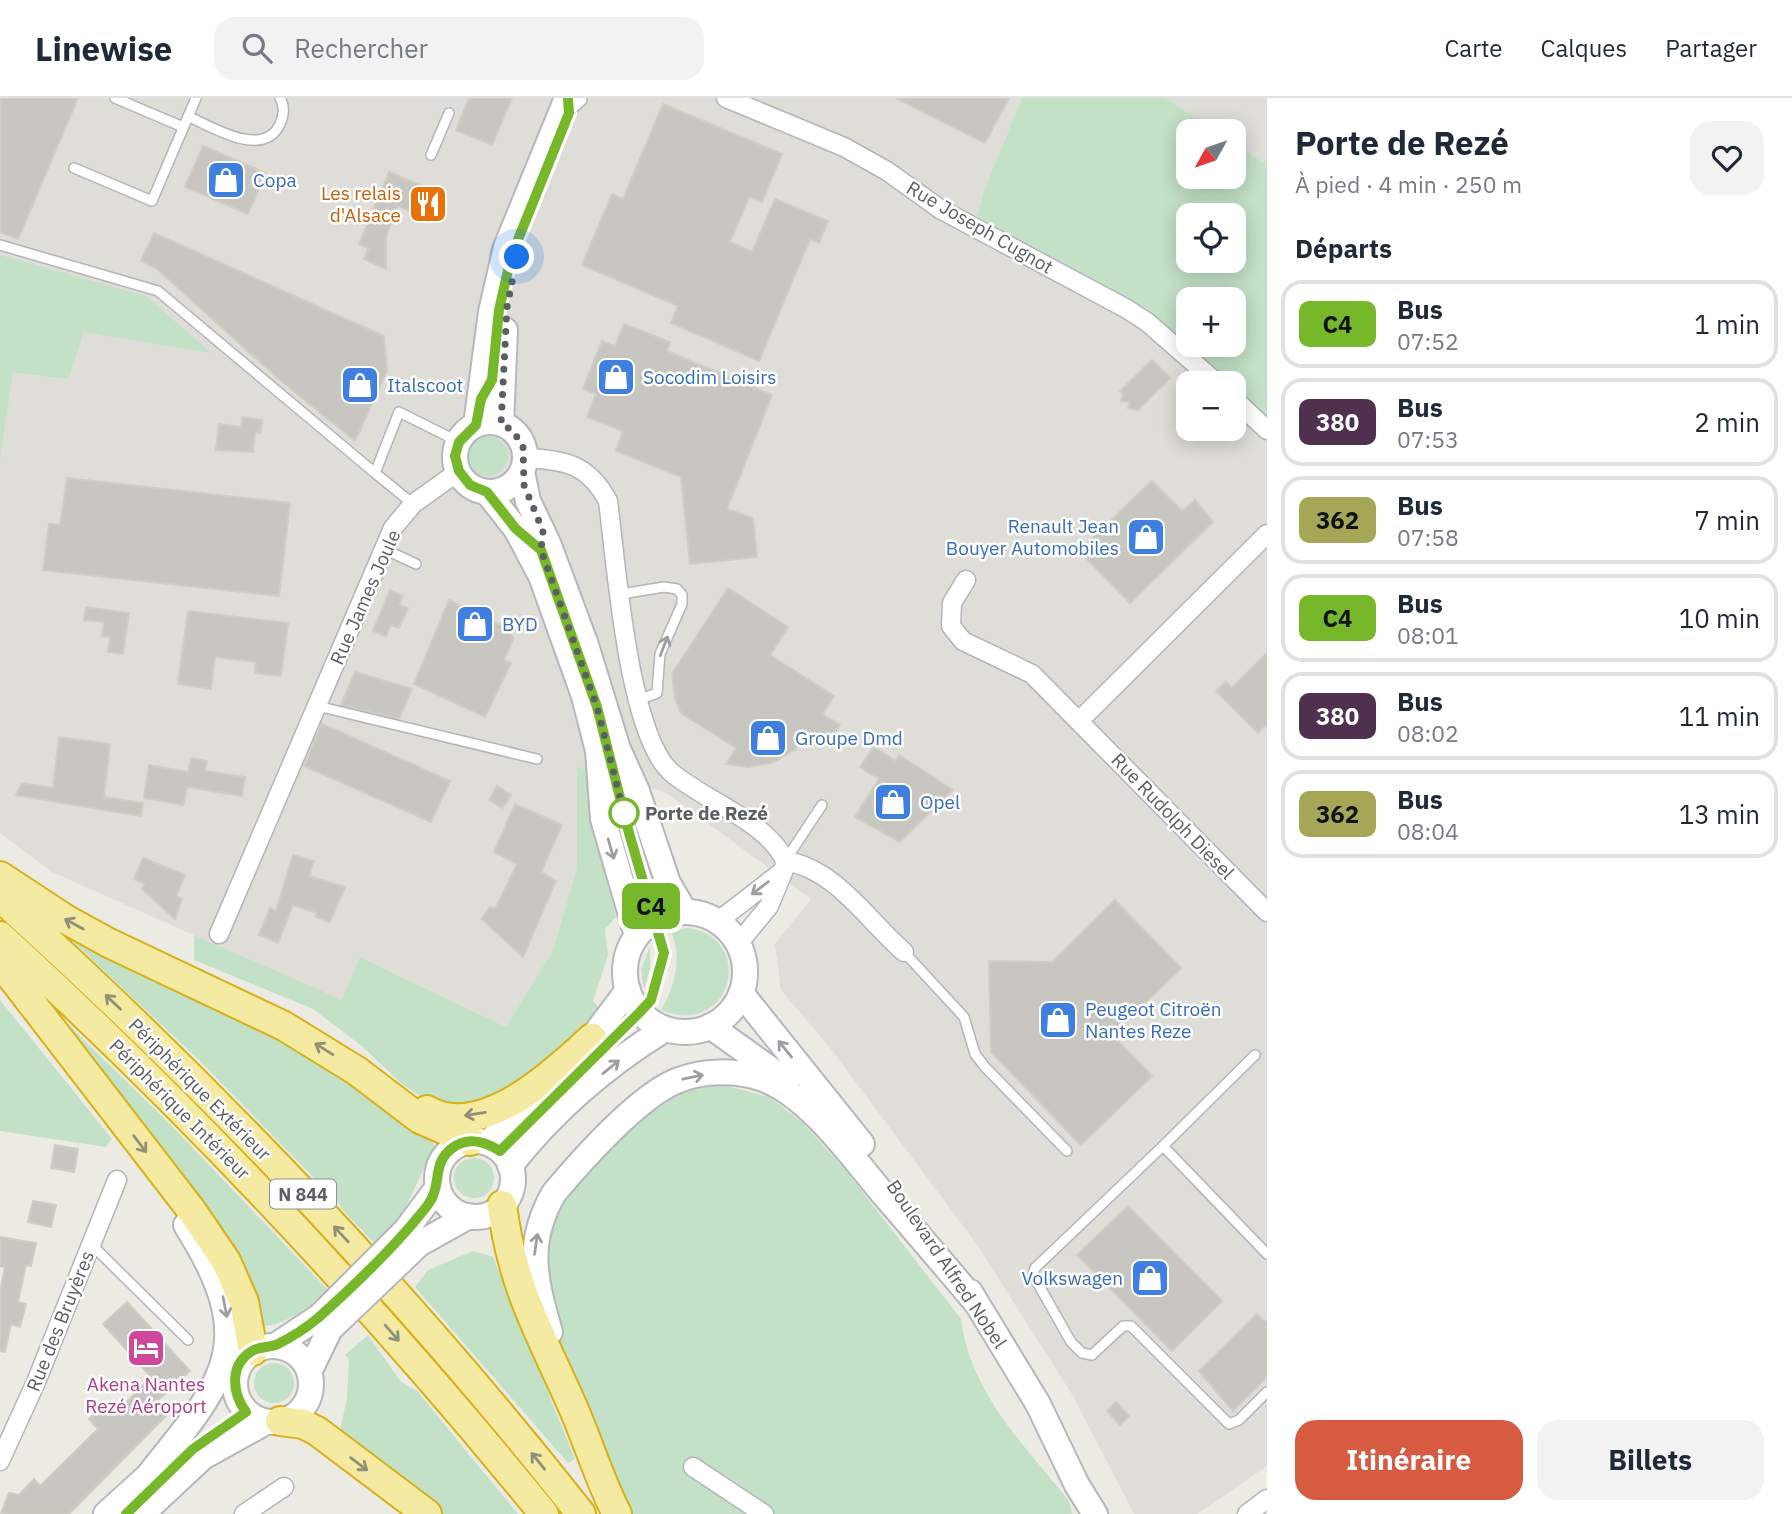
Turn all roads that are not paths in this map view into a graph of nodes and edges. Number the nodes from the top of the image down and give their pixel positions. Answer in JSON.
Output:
{"nodes":[{"id":1,"x":115,"y":98,"type":"edge"},
{"id":2,"x":196,"y":98,"type":"edge"},
{"id":3,"x":280,"y":98,"type":"edge"},
{"id":4,"x":726,"y":98,"type":"edge"},
{"id":5,"x":574,"y":101,"type":"edge"},
{"id":6,"x":449,"y":113,"type":"dead end"},
{"id":7,"x":188,"y":116,"type":"junction"},
{"id":8,"x":183,"y":127,"type":"junction"},
{"id":9,"x":431,"y":155,"type":"dead end"},
{"id":10,"x":74,"y":168,"type":"dead end"},
{"id":11,"x":0,"y":245,"type":"edge"},
{"id":12,"x":1203,"y":371,"type":"edge"},
{"id":13,"x":494,"y":401,"type":"junction"},
{"id":14,"x":1246,"y":410,"type":"edge"},
{"id":15,"x":1267,"y":430,"type":"edge"},
{"id":16,"x":468,"y":433,"type":"junction"},
{"id":17,"x":524,"y":464,"type":"junction"},
{"id":18,"x":459,"y":471,"type":"junction"},
{"id":19,"x":375,"y":473,"type":"junction"},
{"id":20,"x":487,"y":492,"type":"junction"},
{"id":21,"x":413,"y":504,"type":"junction"},
{"id":22,"x":516,"y":529,"type":"junction"},
{"id":23,"x":1267,"y":534,"type":"edge"},
{"id":24,"x":542,"y":540,"type":"junction"},
{"id":25,"x":384,"y":550,"type":"junction"},
{"id":26,"x":416,"y":564,"type":"dead end"},
{"id":27,"x":967,"y":580,"type":"dead end"},
{"id":28,"x":621,"y":594,"type":"junction"},
{"id":29,"x":638,"y":700,"type":"junction"},
{"id":30,"x":317,"y":706,"type":"junction"},
{"id":31,"x":1080,"y":720,"type":"junction"},
{"id":32,"x":537,"y":759,"type":"dead end"},
{"id":33,"x":822,"y":805,"type":"dead end"},
{"id":34,"x":784,"y":866,"type":"junction"},
{"id":35,"x":0,"y":876,"type":"edge"},
{"id":36,"x":0,"y":897,"type":"edge"},
{"id":37,"x":685,"y":912,"type":"junction"},
{"id":38,"x":1267,"y":912,"type":"edge"},
{"id":39,"x":717,"y":922,"type":"junction"},
{"id":40,"x":646,"y":928,"type":"junction"},
{"id":41,"x":219,"y":934,"type":"dead end"},
{"id":42,"x":0,"y":936,"type":"edge"},
{"id":43,"x":738,"y":944,"type":"junction"},
{"id":44,"x":904,"y":951,"type":"joint"},
{"id":45,"x":0,"y":962,"type":"edge"},
{"id":46,"x":741,"y":993,"type":"junction"},
{"id":47,"x":634,"y":1001,"type":"junction"},
{"id":48,"x":710,"y":1026,"type":"junction"},
{"id":49,"x":665,"y":1029,"type":"junction"},
{"id":50,"x":592,"y":1038,"type":"junction"},
{"id":51,"x":1255,"y":1055,"type":"dead end"},
{"id":52,"x":380,"y":1088,"type":"junction"},
{"id":53,"x":1163,"y":1146,"type":"junction"},
{"id":54,"x":492,"y":1150,"type":"junction"},
{"id":55,"x":1067,"y":1151,"type":"dead end"},
{"id":56,"x":166,"y":1179,"type":"junction"},
{"id":57,"x":117,"y":1180,"type":"dead end"},
{"id":58,"x":438,"y":1188,"type":"junction"},
{"id":59,"x":502,"y":1205,"type":"junction"},
{"id":60,"x":469,"y":1216,"type":"junction"},
{"id":61,"x":413,"y":1237,"type":"junction"},
{"id":62,"x":91,"y":1244,"type":"junction"},
{"id":63,"x":930,"y":1249,"type":"junction"},
{"id":64,"x":1267,"y":1254,"type":"edge"},
{"id":65,"x":978,"y":1304,"type":"junction"},
{"id":66,"x":325,"y":1323,"type":"junction"},
{"id":67,"x":188,"y":1340,"type":"dead end"},
{"id":68,"x":264,"y":1348,"type":"junction"},
{"id":69,"x":309,"y":1372,"type":"junction"},
{"id":70,"x":1267,"y":1392,"type":"edge"},
{"id":71,"x":572,"y":1405,"type":"junction"},
{"id":72,"x":257,"y":1411,"type":"junction"},
{"id":73,"x":0,"y":1461,"type":"edge"},
{"id":74,"x":693,"y":1467,"type":"dead end"},
{"id":75,"x":1077,"y":1485,"type":"junction"},
{"id":76,"x":285,"y":1487,"type":"dead end"},
{"id":77,"x":149,"y":1491,"type":"edge"},
{"id":78,"x":1267,"y":1499,"type":"edge"},
{"id":79,"x":106,"y":1514,"type":"edge"},
{"id":80,"x":126,"y":1514,"type":"edge"},
{"id":81,"x":244,"y":1514,"type":"edge"},
{"id":82,"x":427,"y":1514,"type":"edge"},
{"id":83,"x":544,"y":1514,"type":"edge"},
{"id":84,"x":581,"y":1514,"type":"edge"},
{"id":85,"x":617,"y":1514,"type":"edge"},
{"id":86,"x":764,"y":1514,"type":"edge"},
{"id":87,"x":1086,"y":1514,"type":"edge"},
{"id":88,"x":1095,"y":1514,"type":"edge"},
{"id":89,"x":1247,"y":1514,"type":"edge"}],
"edges":[{"from":1,"to":8,"type":"lane"},
{"from":2,"to":7,"type":"lane"},
{"from":3,"to":7,"type":"lane"},
{"from":4,"to":12,"type":"street","name":"Rue Joseph Cugnot"},
{"from":5,"to":13,"type":"main road"},
{"from":6,"to":9,"type":"lane"},
{"from":7,"to":8,"type":"lane"},
{"from":8,"to":10,"type":"lane"},
{"from":11,"to":19,"type":"lane"},
{"from":13,"to":16,"type":"main road"},
{"from":13,"to":17,"type":"main road"},
{"from":14,"to":15,"type":"street"},
{"from":16,"to":18,"type":"main road"},
{"from":16,"to":19,"type":"lane"},
{"from":17,"to":20,"type":"main road"},
{"from":17,"to":24,"type":"main road"},
{"from":17,"to":28,"type":"street"},
{"from":18,"to":20,"type":"main road"},
{"from":18,"to":21,"type":"street","name":"Rue James Joule"},
{"from":19,"to":21,"type":"lane"},
{"from":20,"to":22,"type":"main road"},
{"from":21,"to":25,"type":"street","name":"Rue James Joule"},
{"from":22,"to":24,"type":"lane"},
{"from":22,"to":40,"type":"main road","one_way":true},
{"from":23,"to":31,"type":"street"},
{"from":24,"to":37,"type":"main road"},
{"from":24,"to":40,"type":"lane"},
{"from":25,"to":26,"type":"lane"},
{"from":25,"to":30,"type":"street","name":"Rue James Joule"},
{"from":27,"to":31,"type":"street","name":"Rue Rudolph Diesel"},
{"from":28,"to":29,"type":"street"},
{"from":29,"to":28,"type":"lane","one_way":true},
{"from":29,"to":34,"type":"street"},
{"from":30,"to":32,"type":"lane"},
{"from":30,"to":41,"type":"street","name":"Rue James Joule"},
{"from":31,"to":38,"type":"street","name":"Rue Rudolph Diesel"},
{"from":33,"to":34,"type":"lane"},
{"from":34,"to":39,"type":"street","one_way":true},
{"from":34,"to":43,"type":"street"},
{"from":34,"to":44,"type":"street"},
{"from":52,"to":35,"type":"highway","one_way":true},
{"from":84,"to":36,"type":"highway","name":"Périphérique Extérieur","number":"N 844","one_way":true},
{"from":37,"to":39,"type":"main road"},
{"from":37,"to":40,"type":"main road"},
{"from":39,"to":43,"type":"main road"},
{"from":40,"to":47,"type":"main road"},
{"from":40,"to":47,"type":"lane"},
{"from":42,"to":83,"type":"highway","name":"Périphérique Intérieur","number":"N 844","one_way":true},
{"from":43,"to":46,"type":"main road"},
{"from":44,"to":55,"type":"lane"},
{"from":45,"to":56,"type":"highway","one_way":true},
{"from":46,"to":48,"type":"main road"},
{"from":65,"to":46,"type":"main road","name":"Boulevard Alfred Nobel","one_way":true},
{"from":47,"to":49,"type":"main road"},
{"from":47,"to":50,"type":"main road"},
{"from":47,"to":54,"type":"lane"},
{"from":48,"to":49,"type":"main road"},
{"from":48,"to":63,"type":"main road","name":"Boulevard Alfred Nobel"},
{"from":54,"to":49,"type":"main road","one_way":true},
{"from":50,"to":52,"type":"highway","one_way":true},
{"from":50,"to":54,"type":"main road"},
{"from":51,"to":53,"type":"lane"},
{"from":52,"to":54,"type":"highway"},
{"from":53,"to":64,"type":"lane"},
{"from":53,"to":70,"type":"lane"},
{"from":54,"to":58,"type":"main road"},
{"from":54,"to":59,"type":"main road"},
{"from":56,"to":68,"type":"highway"},
{"from":56,"to":77,"type":"main road","one_way":true},
{"from":57,"to":62,"type":"street","name":"Rue des Bruyères"},
{"from":58,"to":60,"type":"main road"},
{"from":58,"to":61,"type":"main road"},
{"from":59,"to":60,"type":"main road"},
{"from":59,"to":71,"type":"highway"},
{"from":60,"to":61,"type":"main road"},
{"from":61,"to":66,"type":"main road","bridge":true},
{"from":62,"to":67,"type":"lane"},
{"from":62,"to":73,"type":"street","name":"Rue des Bruyères"},
{"from":63,"to":65,"type":"main road"},
{"from":71,"to":63,"type":"main road","one_way":true},
{"from":65,"to":75,"type":"main road","name":"Boulevard Alfred Nobel"},
{"from":66,"to":68,"type":"main road"},
{"from":66,"to":69,"type":"main road"},
{"from":68,"to":69,"type":"main road"},
{"from":68,"to":72,"type":"main road"},
{"from":69,"to":72,"type":"main road"},
{"from":71,"to":85,"type":"highway"},
{"from":72,"to":77,"type":"main road"},
{"from":72,"to":77,"type":"main road"},
{"from":72,"to":82,"type":"highway","one_way":true},
{"from":74,"to":86,"type":"street"},
{"from":75,"to":87,"type":"main road","name":"Boulevard Alfred Nobel"},
{"from":75,"to":88,"type":"main road","name":"Boulevard Alfred Nobel"},
{"from":76,"to":81,"type":"street"},
{"from":77,"to":79,"type":"main road"},
{"from":77,"to":80,"type":"lane"},
{"from":78,"to":89,"type":"street"}]}
